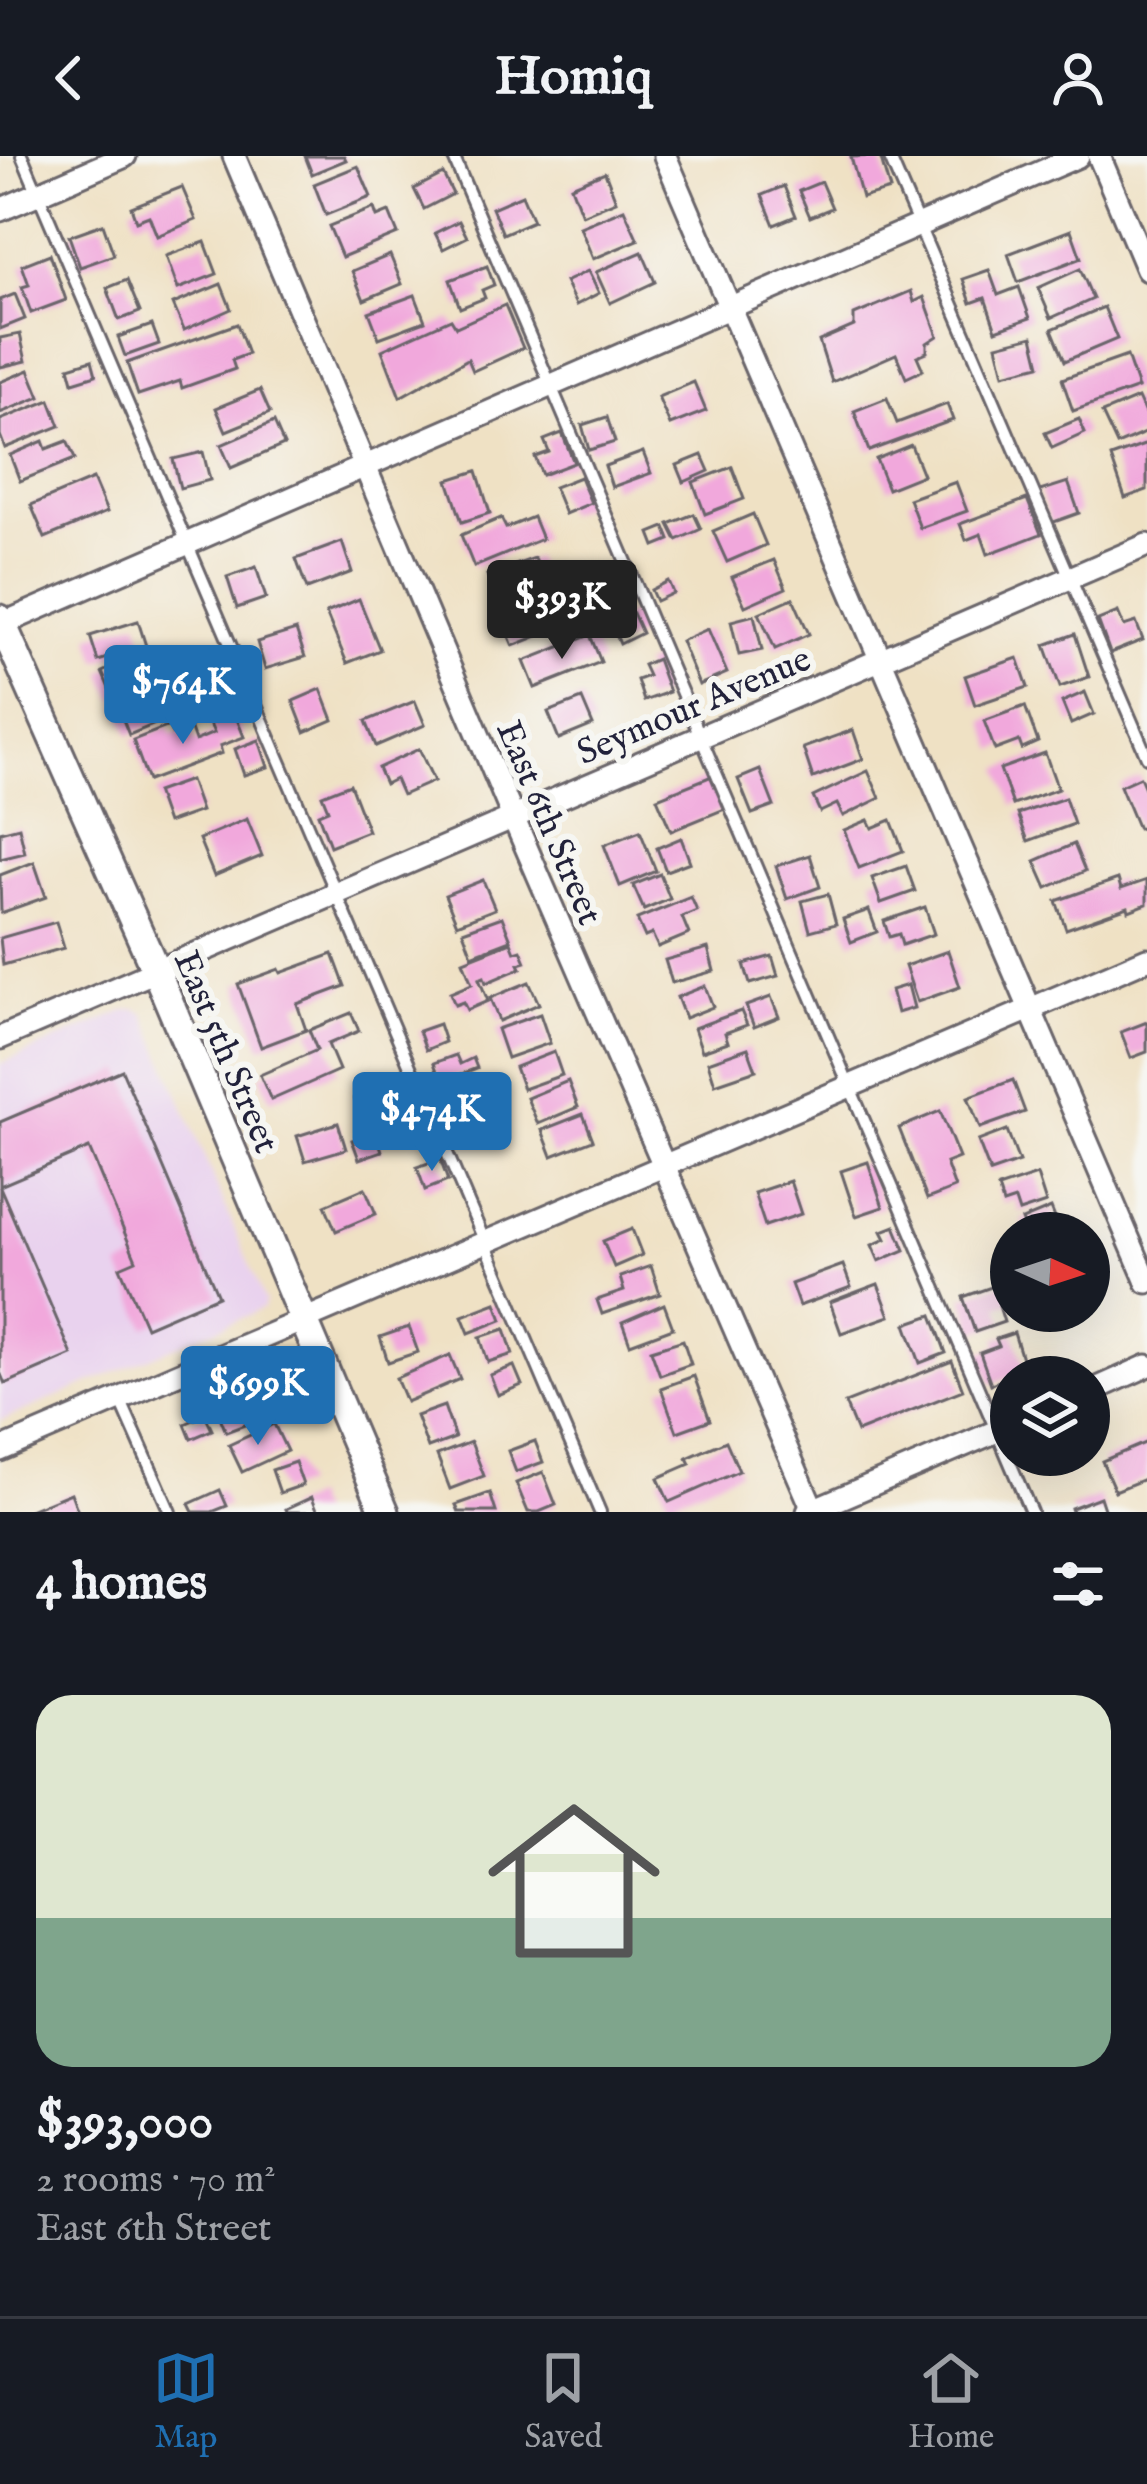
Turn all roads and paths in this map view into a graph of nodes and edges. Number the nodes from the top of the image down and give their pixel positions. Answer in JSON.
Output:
{"nodes":[{"id":1,"x":22,"y":156,"type":"edge"},
{"id":2,"x":125,"y":156,"type":"edge"},
{"id":3,"x":234,"y":156,"type":"edge"},
{"id":4,"x":453,"y":156,"type":"edge"},
{"id":5,"x":664,"y":156,"type":"edge"},
{"id":6,"x":890,"y":156,"type":"edge"},
{"id":7,"x":1078,"y":156,"type":"edge"},
{"id":8,"x":1100,"y":156,"type":"edge"},
{"id":9,"x":38,"y":194,"type":"junction"},
{"id":10,"x":0,"y":210,"type":"edge"},
{"id":11,"x":919,"y":226,"type":"junction"},
{"id":12,"x":1147,"y":270,"type":"edge"},
{"id":13,"x":730,"y":308,"type":"junction"},
{"id":14,"x":551,"y":386,"type":"junction"},
{"id":15,"x":367,"y":466,"type":"junction"},
{"id":16,"x":187,"y":544,"type":"junction"},
{"id":17,"x":1147,"y":544,"type":"edge"},
{"id":18,"x":1070,"y":578,"type":"junction"},
{"id":19,"x":1,"y":623,"type":"edge"},
{"id":20,"x":880,"y":659,"type":"junction"},
{"id":21,"x":700,"y":737,"type":"junction"},
{"id":22,"x":1147,"y":757,"type":"edge"},
{"id":23,"x":512,"y":818,"type":"junction"},
{"id":24,"x":336,"y":893,"type":"junction"},
{"id":25,"x":1147,"y":959,"type":"edge"},
{"id":26,"x":156,"y":970,"type":"junction"},
{"id":27,"x":1030,"y":1010,"type":"junction"},
{"id":28,"x":0,"y":1038,"type":"edge"},
{"id":29,"x":850,"y":1087,"type":"junction"},
{"id":30,"x":664,"y":1167,"type":"junction"},
{"id":31,"x":485,"y":1244,"type":"junction"},
{"id":32,"x":1147,"y":1282,"type":"edge"},
{"id":33,"x":303,"y":1322,"type":"junction"},
{"id":34,"x":1147,"y":1366,"type":"edge"},
{"id":35,"x":1110,"y":1383,"type":"edge"},
{"id":36,"x":990,"y":1397,"type":"edge"},
{"id":37,"x":121,"y":1399,"type":"junction"},
{"id":38,"x":990,"y":1434,"type":"edge"},
{"id":39,"x":0,"y":1450,"type":"edge"},
{"id":40,"x":1019,"y":1476,"type":"edge"},
{"id":41,"x":811,"y":1511,"type":"edge"},
{"id":42,"x":170,"y":1512,"type":"edge"},
{"id":43,"x":385,"y":1512,"type":"edge"},
{"id":44,"x":600,"y":1512,"type":"edge"},
{"id":45,"x":1031,"y":1512,"type":"edge"}],
"edges":[{"from":1,"to":9,"type":"lane"},
{"from":2,"to":9,"type":"street"},
{"from":3,"to":15,"type":"street","name":"East 6th Street"},
{"from":4,"to":14,"type":"lane"},
{"from":5,"to":13,"type":"street"},
{"from":6,"to":11,"type":"lane"},
{"from":7,"to":11,"type":"street"},
{"from":8,"to":12,"type":"street"},
{"from":9,"to":10,"type":"street"},
{"from":9,"to":16,"type":"lane"},
{"from":11,"to":13,"type":"street"},
{"from":11,"to":18,"type":"lane"},
{"from":13,"to":14,"type":"street"},
{"from":13,"to":20,"type":"street"},
{"from":14,"to":15,"type":"street"},
{"from":14,"to":21,"type":"lane"},
{"from":15,"to":16,"type":"street"},
{"from":15,"to":23,"type":"street","name":"East 6th Street"},
{"from":16,"to":19,"type":"street"},
{"from":16,"to":24,"type":"lane"},
{"from":17,"to":18,"type":"street","name":"Seymour Avenue"},
{"from":18,"to":20,"type":"street","name":"Seymour Avenue"},
{"from":18,"to":22,"type":"lane"},
{"from":19,"to":26,"type":"street","name":"East 5th Street"},
{"from":20,"to":21,"type":"street","name":"Seymour Avenue"},
{"from":20,"to":27,"type":"street"},
{"from":21,"to":23,"type":"street","name":"Seymour Avenue"},
{"from":21,"to":29,"type":"lane"},
{"from":23,"to":24,"type":"street","name":"Seymour Avenue"},
{"from":23,"to":30,"type":"street","name":"East 6th Street"},
{"from":24,"to":26,"type":"street","name":"Seymour Avenue"},
{"from":24,"to":31,"type":"lane"},
{"from":25,"to":27,"type":"street"},
{"from":26,"to":28,"type":"street","name":"Seymour Avenue"},
{"from":26,"to":33,"type":"street","name":"East 5th Street"},
{"from":27,"to":29,"type":"street"},
{"from":27,"to":32,"type":"street"},
{"from":29,"to":30,"type":"street"},
{"from":29,"to":36,"type":"lane"},
{"from":30,"to":31,"type":"street"},
{"from":30,"to":41,"type":"street","name":"East 6th Street"},
{"from":31,"to":33,"type":"street"},
{"from":31,"to":44,"type":"lane"},
{"from":33,"to":37,"type":"street"},
{"from":33,"to":43,"type":"street","name":"East 5th Street"},
{"from":34,"to":35,"type":"street"},
{"from":37,"to":39,"type":"street"},
{"from":37,"to":42,"type":"lane"},
{"from":38,"to":41,"type":"street"},
{"from":40,"to":45,"type":"lane"}]}
